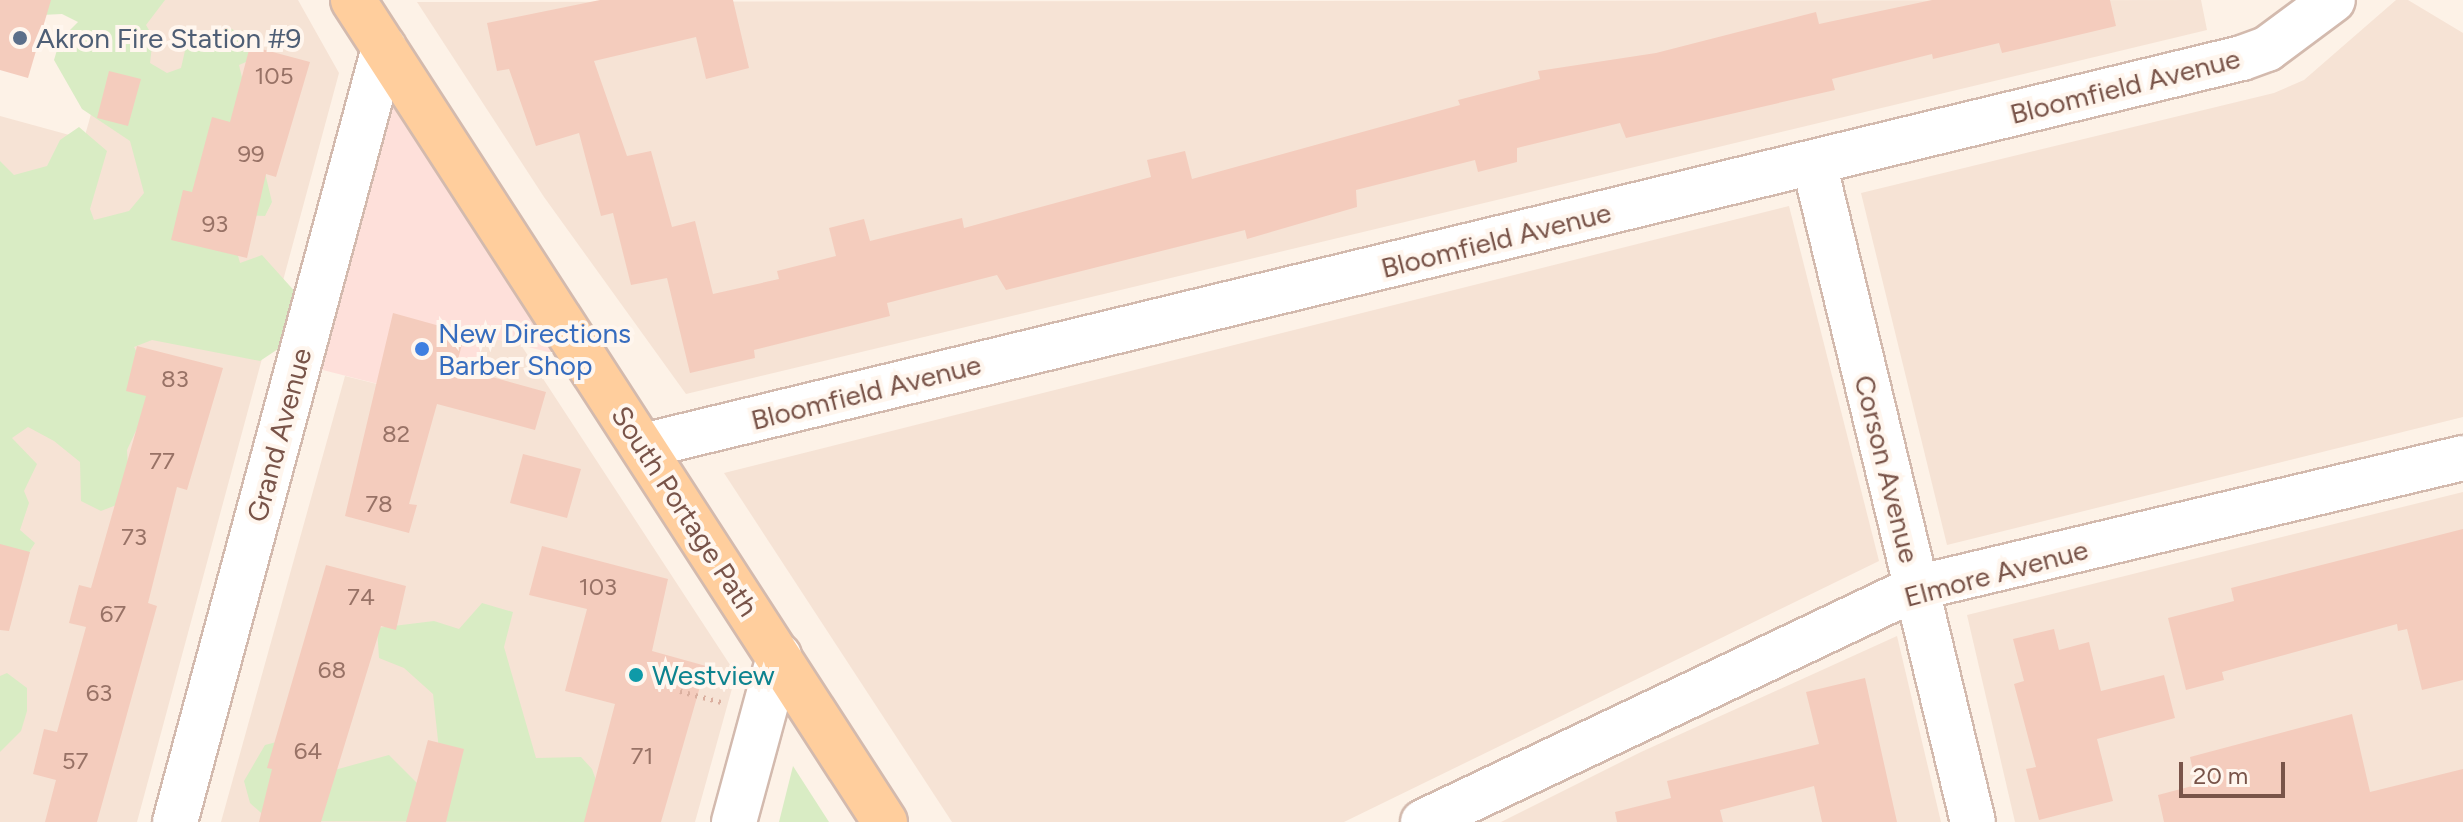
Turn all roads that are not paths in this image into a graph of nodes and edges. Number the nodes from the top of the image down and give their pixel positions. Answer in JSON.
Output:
{"nodes":[{"id":1,"x":353,"y":0,"type":"edge"},
{"id":2,"x":2333,"y":0,"type":"edge"},
{"id":3,"x":384,"y":48,"type":"junction"},
{"id":4,"x":1814,"y":163,"type":"junction"},
{"id":5,"x":643,"y":446,"type":"junction"},
{"id":6,"x":2463,"y":458,"type":"edge"},
{"id":7,"x":1916,"y":588,"type":"junction"},
{"id":8,"x":779,"y":656,"type":"junction"},
{"id":9,"x":175,"y":822,"type":"edge"},
{"id":10,"x":734,"y":822,"type":"edge"},
{"id":11,"x":885,"y":822,"type":"edge"},
{"id":12,"x":1423,"y":822,"type":"edge"},
{"id":13,"x":1973,"y":822,"type":"edge"}],
"edges":[{"from":1,"to":3,"type":"main road","name":"South Portage Path"},
{"from":2,"to":4,"type":"street","name":"Bloomfield Avenue"},
{"from":3,"to":5,"type":"main road","name":"South Portage Path"},
{"from":3,"to":9,"type":"street","name":"Grand Avenue"},
{"from":4,"to":5,"type":"street","name":"Bloomfield Avenue"},
{"from":4,"to":7,"type":"street","name":"Corson Avenue"},
{"from":5,"to":8,"type":"main road","name":"South Portage Path"},
{"from":6,"to":7,"type":"street","name":"Elmore Avenue"},
{"from":7,"to":12,"type":"street","name":"Elmore Avenue"},
{"from":7,"to":13,"type":"street","name":"Corson Avenue"},
{"from":8,"to":10,"type":"street"},
{"from":8,"to":11,"type":"main road","name":"South Portage Path"}]}
